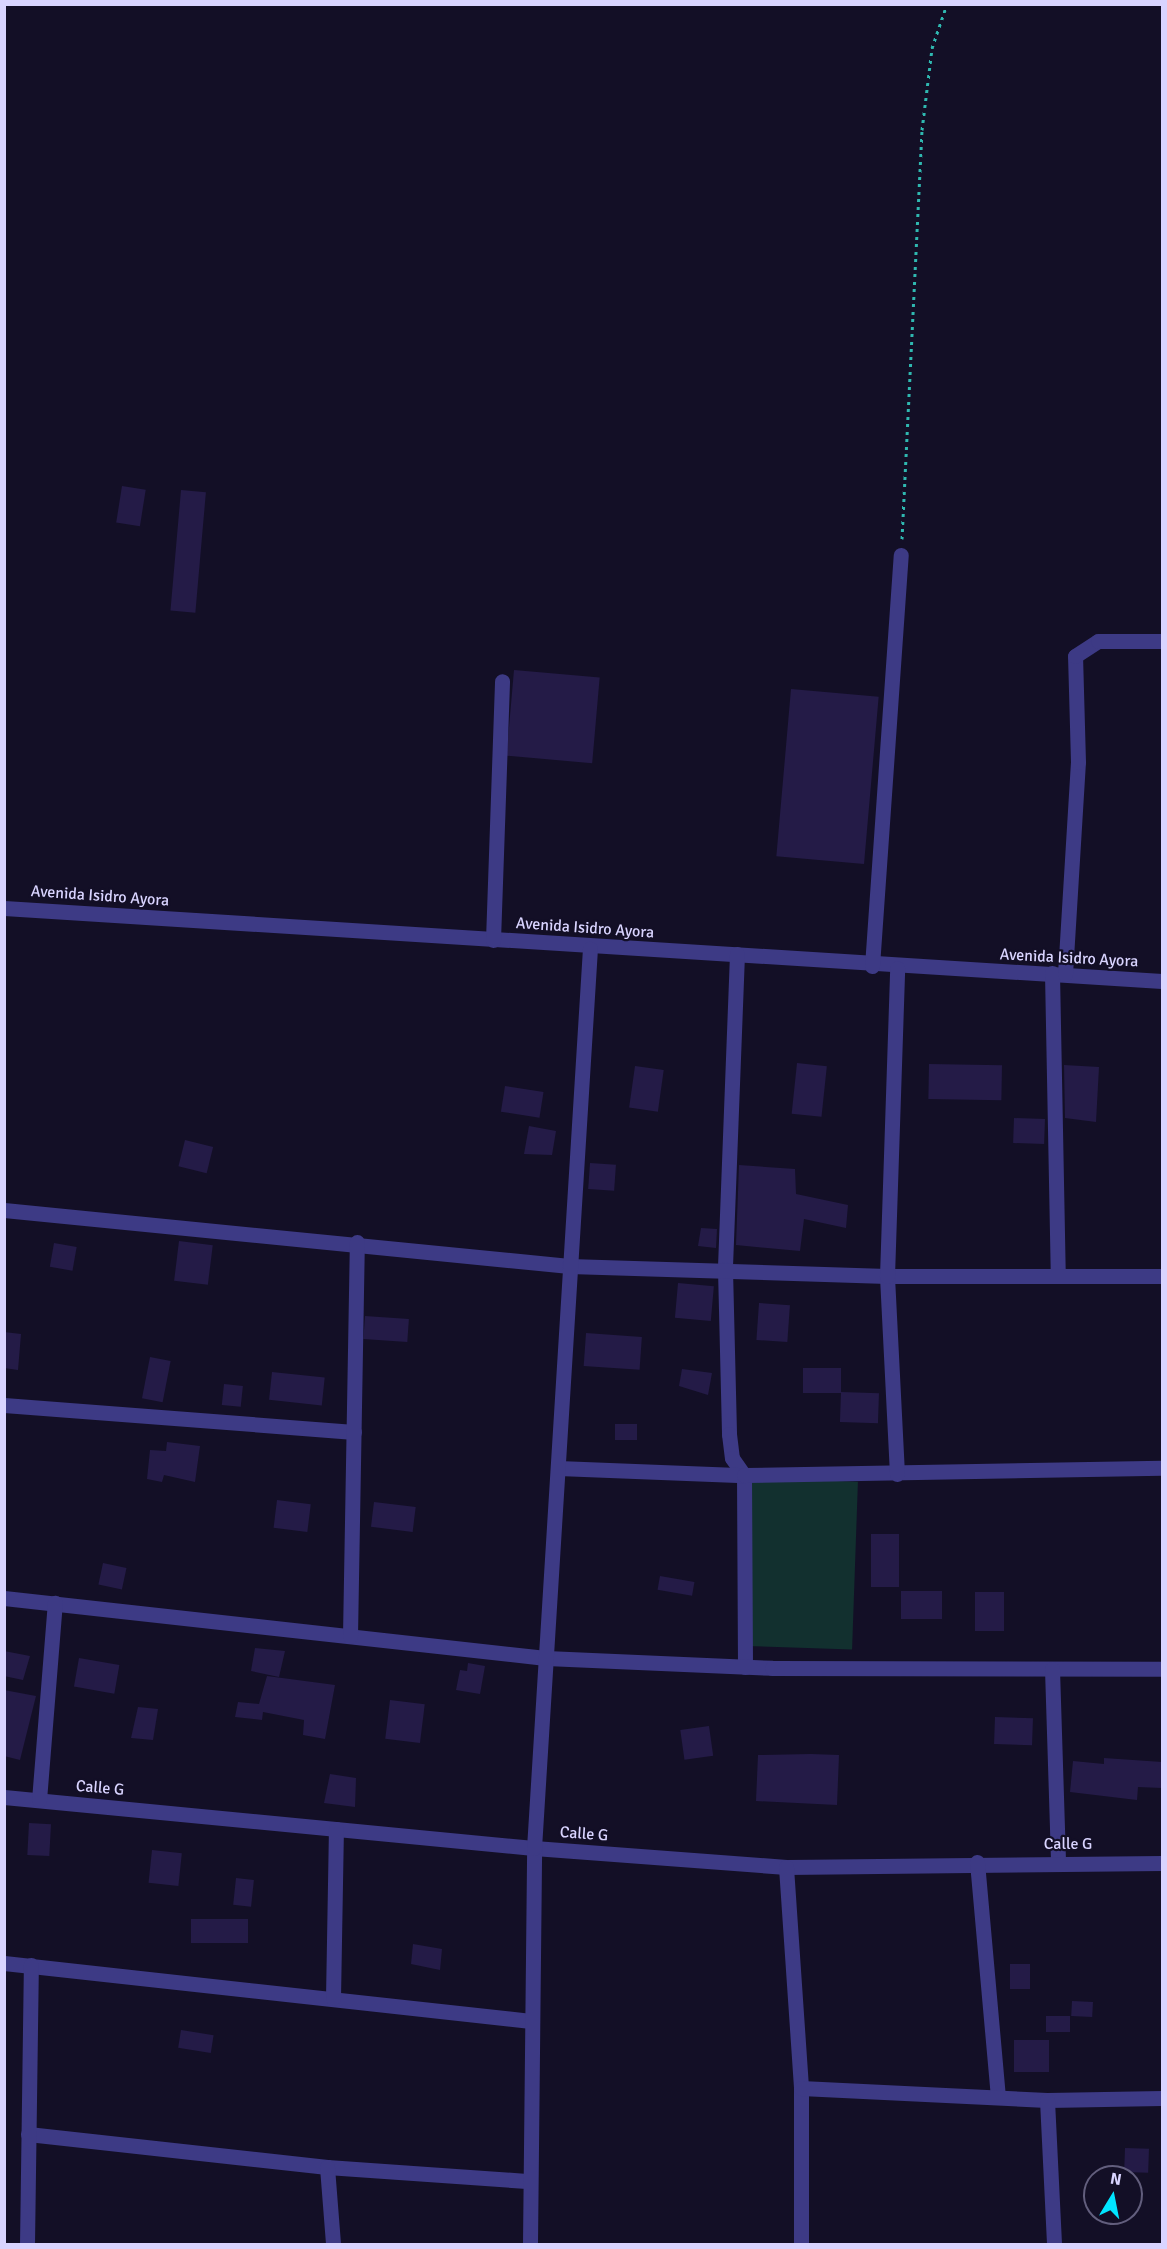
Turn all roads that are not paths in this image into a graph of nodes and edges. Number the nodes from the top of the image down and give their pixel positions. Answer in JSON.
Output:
{"nodes":[{"id":1,"x":901,"y":555,"type":"road end"},
{"id":2,"x":1162,"y":641,"type":"edge"},
{"id":3,"x":502,"y":681,"type":"dead end"},
{"id":4,"x":4,"y":908,"type":"edge"},
{"id":5,"x":493,"y":940,"type":"junction"},
{"id":6,"x":590,"y":949,"type":"junction"},
{"id":7,"x":737,"y":954,"type":"junction"},
{"id":8,"x":872,"y":966,"type":"junction"},
{"id":9,"x":897,"y":968,"type":"junction"},
{"id":10,"x":1058,"y":974,"type":"junction"},
{"id":11,"x":1162,"y":981,"type":"edge"},
{"id":12,"x":4,"y":1210,"type":"edge"},
{"id":13,"x":357,"y":1242,"type":"junction"},
{"id":14,"x":569,"y":1266,"type":"junction"},
{"id":15,"x":725,"y":1269,"type":"junction"},
{"id":16,"x":1058,"y":1273,"type":"junction"},
{"id":17,"x":886,"y":1276,"type":"junction"},
{"id":18,"x":1162,"y":1276,"type":"edge"},
{"id":19,"x":4,"y":1405,"type":"edge"},
{"id":20,"x":354,"y":1431,"type":"junction"},
{"id":21,"x":558,"y":1468,"type":"junction"},
{"id":22,"x":1162,"y":1468,"type":"edge"},
{"id":23,"x":897,"y":1474,"type":"junction"},
{"id":24,"x":744,"y":1475,"type":"junction"},
{"id":25,"x":4,"y":1598,"type":"edge"},
{"id":26,"x":56,"y":1603,"type":"junction"},
{"id":27,"x":350,"y":1636,"type":"junction"},
{"id":28,"x":546,"y":1658,"type":"junction"},
{"id":29,"x":745,"y":1667,"type":"junction"},
{"id":30,"x":1052,"y":1669,"type":"junction"},
{"id":31,"x":1162,"y":1670,"type":"edge"},
{"id":32,"x":4,"y":1797,"type":"edge"},
{"id":33,"x":39,"y":1800,"type":"junction"},
{"id":34,"x":336,"y":1829,"type":"junction"},
{"id":35,"x":534,"y":1848,"type":"junction"},
{"id":36,"x":977,"y":1862,"type":"junction"},
{"id":37,"x":1058,"y":1862,"type":"junction"},
{"id":38,"x":1162,"y":1863,"type":"edge"},
{"id":39,"x":786,"y":1867,"type":"junction"},
{"id":40,"x":4,"y":1963,"type":"edge"},
{"id":41,"x":31,"y":1965,"type":"junction"},
{"id":42,"x":333,"y":1998,"type":"junction"},
{"id":43,"x":531,"y":2021,"type":"junction"},
{"id":44,"x":801,"y":2088,"type":"junction"},
{"id":45,"x":998,"y":2097,"type":"junction"},
{"id":46,"x":1162,"y":2098,"type":"edge"},
{"id":47,"x":1047,"y":2100,"type":"junction"},
{"id":48,"x":28,"y":2134,"type":"junction"},
{"id":49,"x":327,"y":2167,"type":"junction"},
{"id":50,"x":527,"y":2181,"type":"junction"},
{"id":51,"x":27,"y":2244,"type":"edge"},
{"id":52,"x":333,"y":2244,"type":"edge"},
{"id":53,"x":530,"y":2244,"type":"edge"},
{"id":54,"x":801,"y":2244,"type":"edge"},
{"id":55,"x":1054,"y":2244,"type":"edge"}],
"edges":[{"from":1,"to":8,"type":"street"},
{"from":2,"to":10,"type":"street"},
{"from":3,"to":5,"type":"street"},
{"from":4,"to":5,"type":"street","name":"Avenida Isidro Ayora"},
{"from":5,"to":6,"type":"street","name":"Avenida Isidro Ayora"},
{"from":6,"to":7,"type":"street","name":"Avenida Isidro Ayora"},
{"from":6,"to":14,"type":"street"},
{"from":7,"to":8,"type":"street","name":"Avenida Isidro Ayora"},
{"from":7,"to":15,"type":"street"},
{"from":8,"to":9,"type":"street","name":"Avenida Isidro Ayora"},
{"from":9,"to":10,"type":"street","name":"Avenida Isidro Ayora"},
{"from":9,"to":17,"type":"street"},
{"from":10,"to":11,"type":"street","name":"Avenida Isidro Ayora"},
{"from":10,"to":16,"type":"street"},
{"from":12,"to":13,"type":"street"},
{"from":13,"to":14,"type":"street"},
{"from":13,"to":20,"type":"street"},
{"from":14,"to":15,"type":"street"},
{"from":14,"to":21,"type":"street"},
{"from":15,"to":17,"type":"street"},
{"from":15,"to":24,"type":"street"},
{"from":16,"to":17,"type":"street"},
{"from":16,"to":18,"type":"street"},
{"from":17,"to":23,"type":"street"},
{"from":19,"to":20,"type":"street"},
{"from":20,"to":27,"type":"street"},
{"from":21,"to":24,"type":"street"},
{"from":21,"to":28,"type":"street"},
{"from":22,"to":23,"type":"street"},
{"from":23,"to":24,"type":"street"},
{"from":24,"to":29,"type":"street"},
{"from":25,"to":26,"type":"street"},
{"from":26,"to":27,"type":"street"},
{"from":26,"to":33,"type":"street"},
{"from":27,"to":28,"type":"street"},
{"from":28,"to":29,"type":"street"},
{"from":28,"to":35,"type":"street"},
{"from":29,"to":30,"type":"street"},
{"from":30,"to":31,"type":"street"},
{"from":30,"to":37,"type":"street"},
{"from":32,"to":33,"type":"street","name":"Calle G"},
{"from":33,"to":34,"type":"street","name":"Calle G"},
{"from":34,"to":35,"type":"street","name":"Calle G"},
{"from":34,"to":42,"type":"street"},
{"from":35,"to":39,"type":"street","name":"Calle G"},
{"from":35,"to":43,"type":"street"},
{"from":36,"to":37,"type":"street","name":"Calle G"},
{"from":36,"to":39,"type":"street","name":"Calle G"},
{"from":36,"to":45,"type":"street"},
{"from":37,"to":38,"type":"street","name":"Calle G"},
{"from":39,"to":44,"type":"street"},
{"from":40,"to":41,"type":"street"},
{"from":41,"to":42,"type":"street"},
{"from":41,"to":48,"type":"street"},
{"from":42,"to":43,"type":"street"},
{"from":43,"to":50,"type":"street"},
{"from":44,"to":45,"type":"street"},
{"from":44,"to":54,"type":"street"},
{"from":45,"to":47,"type":"street"},
{"from":46,"to":47,"type":"street"},
{"from":47,"to":55,"type":"street"},
{"from":48,"to":49,"type":"street"},
{"from":48,"to":51,"type":"street"},
{"from":49,"to":50,"type":"street"},
{"from":49,"to":52,"type":"street"},
{"from":50,"to":53,"type":"street"}]}
